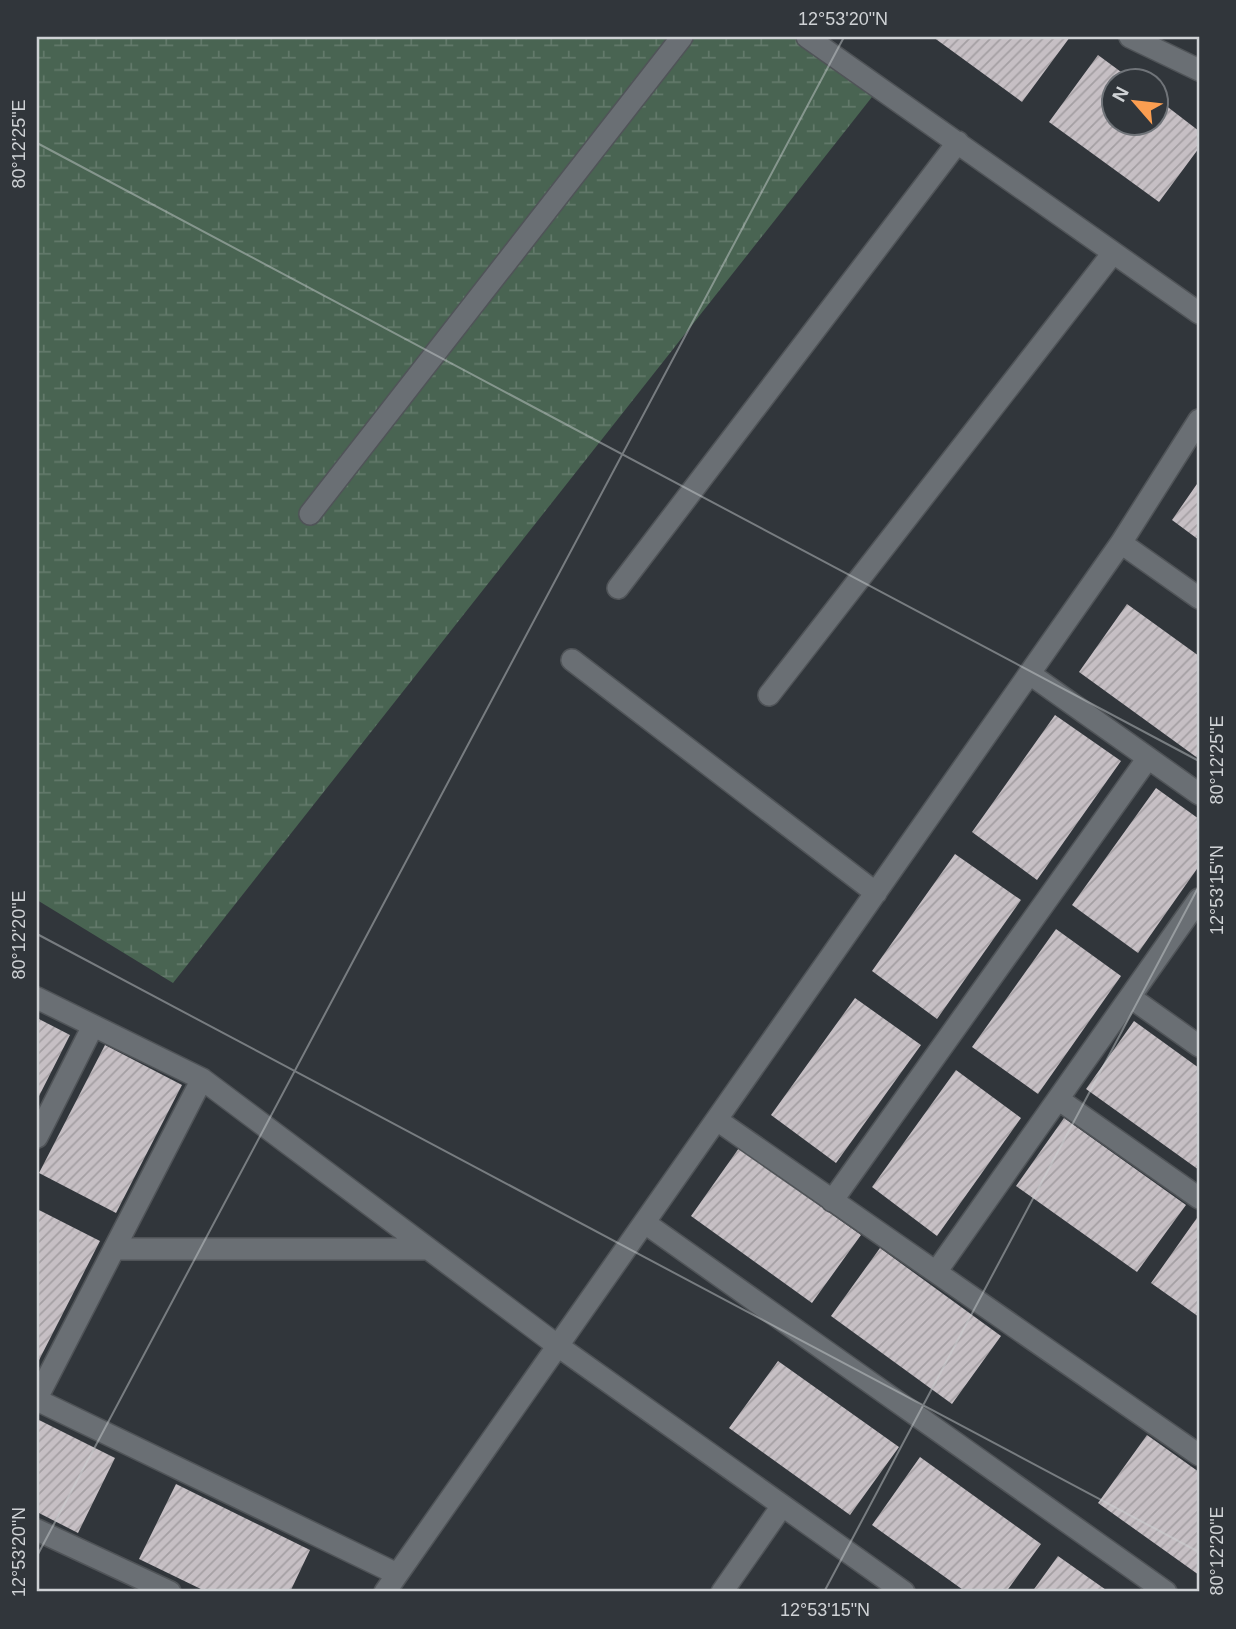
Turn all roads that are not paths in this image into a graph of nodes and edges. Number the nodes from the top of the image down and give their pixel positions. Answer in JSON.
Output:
{"nodes":[{"id":1,"x":682,"y":37,"type":"edge"},
{"id":2,"x":807,"y":37,"type":"edge"},
{"id":3,"x":1130,"y":37,"type":"edge"},
{"id":4,"x":1199,"y":70,"type":"edge"},
{"id":5,"x":958,"y":142,"type":"junction"},
{"id":6,"x":1113,"y":253,"type":"junction"},
{"id":7,"x":1199,"y":313,"type":"edge"},
{"id":8,"x":1199,"y":420,"type":"edge"},
{"id":9,"x":310,"y":514,"type":"dead end"},
{"id":10,"x":1121,"y":543,"type":"junction"},
{"id":11,"x":618,"y":588,"type":"dead end"},
{"id":12,"x":1199,"y":598,"type":"edge"},
{"id":13,"x":572,"y":660,"type":"dead end"},
{"id":14,"x":1030,"y":674,"type":"junction"},
{"id":15,"x":769,"y":695,"type":"dead end"},
{"id":16,"x":1148,"y":758,"type":"junction"},
{"id":17,"x":1199,"y":794,"type":"edge"},
{"id":18,"x":876,"y":893,"type":"junction"},
{"id":19,"x":1199,"y":899,"type":"edge"},
{"id":20,"x":1130,"y":997,"type":"junction"},
{"id":21,"x":37,"y":998,"type":"edge"},
{"id":22,"x":93,"y":1026,"type":"junction"},
{"id":23,"x":1199,"y":1046,"type":"edge"},
{"id":24,"x":202,"y":1079,"type":"junction"},
{"id":25,"x":1058,"y":1099,"type":"junction"},
{"id":26,"x":717,"y":1121,"type":"junction"},
{"id":27,"x":37,"y":1137,"type":"edge"},
{"id":28,"x":1199,"y":1198,"type":"edge"},
{"id":29,"x":832,"y":1201,"type":"junction"},
{"id":30,"x":645,"y":1223,"type":"junction"},
{"id":31,"x":114,"y":1249,"type":"junction"},
{"id":32,"x":428,"y":1249,"type":"junction"},
{"id":33,"x":936,"y":1272,"type":"junction"},
{"id":34,"x":558,"y":1346,"type":"junction"},
{"id":35,"x":37,"y":1399,"type":"edge"},
{"id":36,"x":1199,"y":1455,"type":"edge"},
{"id":37,"x":782,"y":1506,"type":"junction"},
{"id":38,"x":37,"y":1530,"type":"edge"},
{"id":39,"x":397,"y":1574,"type":"junction"},
{"id":40,"x":170,"y":1592,"type":"edge"},
{"id":41,"x":385,"y":1592,"type":"edge"},
{"id":42,"x":722,"y":1592,"type":"edge"},
{"id":43,"x":904,"y":1592,"type":"edge"},
{"id":44,"x":1166,"y":1592,"type":"edge"}],
"edges":[{"from":1,"to":9,"type":"street"},
{"from":2,"to":5,"type":"street"},
{"from":3,"to":4,"type":"street"},
{"from":5,"to":6,"type":"street"},
{"from":5,"to":11,"type":"street"},
{"from":6,"to":7,"type":"street"},
{"from":6,"to":15,"type":"street"},
{"from":8,"to":10,"type":"street"},
{"from":10,"to":12,"type":"street"},
{"from":10,"to":14,"type":"street"},
{"from":13,"to":18,"type":"street"},
{"from":14,"to":16,"type":"street"},
{"from":14,"to":18,"type":"street"},
{"from":16,"to":17,"type":"street"},
{"from":16,"to":29,"type":"street"},
{"from":18,"to":26,"type":"street"},
{"from":19,"to":20,"type":"street"},
{"from":20,"to":23,"type":"street"},
{"from":20,"to":25,"type":"street"},
{"from":21,"to":22,"type":"street"},
{"from":22,"to":24,"type":"street"},
{"from":22,"to":27,"type":"street"},
{"from":24,"to":31,"type":"street"},
{"from":24,"to":32,"type":"street"},
{"from":25,"to":28,"type":"street"},
{"from":25,"to":33,"type":"street"},
{"from":26,"to":29,"type":"street"},
{"from":26,"to":30,"type":"street"},
{"from":29,"to":33,"type":"street"},
{"from":30,"to":34,"type":"street"},
{"from":30,"to":44,"type":"street"},
{"from":31,"to":32,"type":"street"},
{"from":31,"to":35,"type":"street"},
{"from":32,"to":34,"type":"street"},
{"from":33,"to":36,"type":"street"},
{"from":34,"to":37,"type":"street"},
{"from":34,"to":39,"type":"street"},
{"from":35,"to":39,"type":"street"},
{"from":37,"to":42,"type":"street"},
{"from":37,"to":43,"type":"street"},
{"from":38,"to":40,"type":"street"},
{"from":39,"to":41,"type":"street"}]}
